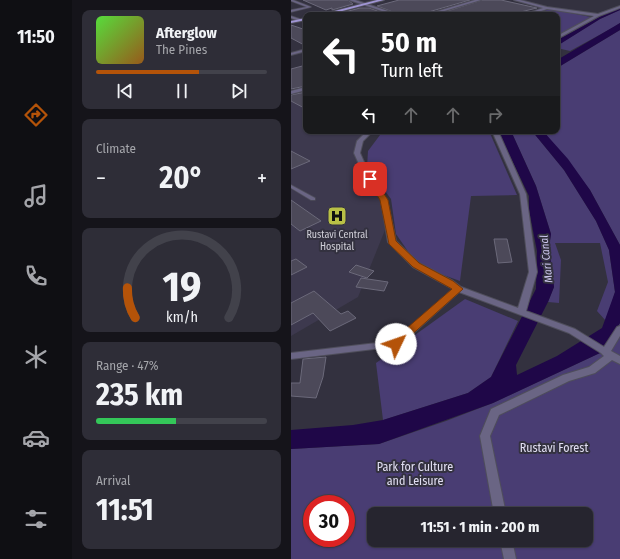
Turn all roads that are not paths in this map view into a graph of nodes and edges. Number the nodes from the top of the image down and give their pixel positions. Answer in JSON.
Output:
{"nodes":[{"id":1,"x":291,"y":0,"type":"edge"},
{"id":2,"x":351,"y":0,"type":"edge"},
{"id":3,"x":382,"y":0,"type":"edge"},
{"id":4,"x":479,"y":0,"type":"edge"},
{"id":5,"x":516,"y":0,"type":"edge"},
{"id":6,"x":299,"y":3,"type":"junction"},
{"id":7,"x":365,"y":4,"type":"junction"},
{"id":8,"x":291,"y":5,"type":"edge"},
{"id":9,"x":620,"y":7,"type":"edge"},
{"id":10,"x":547,"y":8,"type":"junction"},
{"id":11,"x":291,"y":11,"type":"edge"},
{"id":12,"x":333,"y":12,"type":"edge"},
{"id":13,"x":389,"y":12,"type":"edge"},
{"id":14,"x":437,"y":12,"type":"edge"},
{"id":15,"x":534,"y":12,"type":"edge"},
{"id":16,"x":598,"y":15,"type":"junction"},
{"id":17,"x":291,"y":17,"type":"edge"},
{"id":18,"x":303,"y":19,"type":"edge"},
{"id":19,"x":299,"y":20,"type":"junction"},
{"id":20,"x":291,"y":22,"type":"edge"},
{"id":21,"x":560,"y":36,"type":"edge"},
{"id":22,"x":303,"y":51,"type":"edge"},
{"id":23,"x":291,"y":54,"type":"edge"},
{"id":24,"x":303,"y":90,"type":"edge"},
{"id":25,"x":291,"y":93,"type":"edge"},
{"id":26,"x":367,"y":134,"type":"edge"},
{"id":27,"x":496,"y":134,"type":"edge"},
{"id":28,"x":291,"y":186,"type":"edge"},
{"id":29,"x":313,"y":199,"type":"dead end"},
{"id":30,"x":458,"y":289,"type":"junction"},
{"id":31,"x":521,"y":312,"type":"junction"},
{"id":32,"x":620,"y":329,"type":"edge"},
{"id":33,"x":610,"y":355,"type":"edge"},
{"id":34,"x":291,"y":356,"type":"edge"},
{"id":35,"x":499,"y":507,"type":"edge"},
{"id":36,"x":507,"y":547,"type":"edge"},
{"id":37,"x":510,"y":559,"type":"edge"}],
"edges":[{"from":1,"to":6,"type":"lane"},
{"from":2,"to":7,"type":"street"},
{"from":3,"to":7,"type":"main road"},
{"from":4,"to":14,"type":"street"},
{"from":5,"to":10,"type":"street"},
{"from":6,"to":8,"type":"lane"},
{"from":6,"to":11,"type":"lane"},
{"from":7,"to":12,"type":"main road"},
{"from":7,"to":13,"type":"street"},
{"from":9,"to":16,"type":"street"},
{"from":10,"to":15,"type":"street"},
{"from":10,"to":16,"type":"street"},
{"from":16,"to":21,"type":"street"},
{"from":17,"to":19,"type":"lane"},
{"from":18,"to":19,"type":"main road"},
{"from":19,"to":20,"type":"main road"},
{"from":22,"to":23,"type":"street"},
{"from":24,"to":25,"type":"street"},
{"from":26,"to":30,"type":"street"},
{"from":27,"to":31,"type":"street"},
{"from":28,"to":29,"type":"lane"},
{"from":30,"to":31,"type":"street"},
{"from":30,"to":34,"type":"street"},
{"from":31,"to":33,"type":"street"},
{"from":32,"to":33,"type":"street"},
{"from":33,"to":35,"type":"street"},
{"from":36,"to":37,"type":"street"}]}
